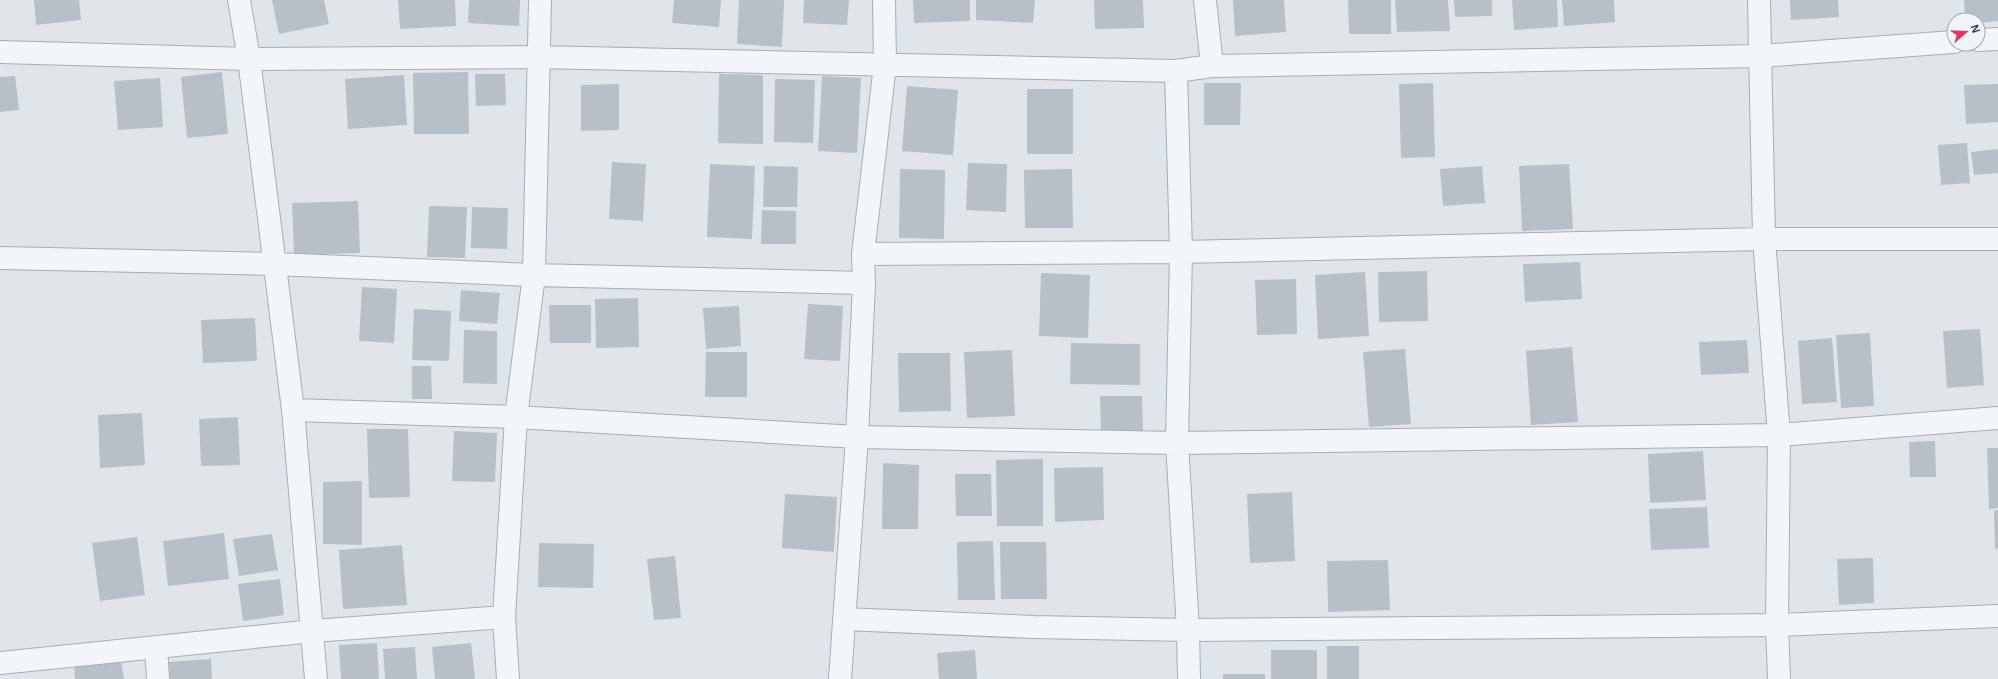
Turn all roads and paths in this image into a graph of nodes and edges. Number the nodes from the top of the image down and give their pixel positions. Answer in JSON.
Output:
{"nodes":[{"id":1,"x":239,"y":0,"type":"edge"},
{"id":2,"x":540,"y":0,"type":"edge"},
{"id":3,"x":884,"y":0,"type":"edge"},
{"id":4,"x":1205,"y":0,"type":"edge"},
{"id":5,"x":1759,"y":0,"type":"edge"},
{"id":6,"x":1998,"y":39,"type":"edge"},
{"id":7,"x":1986,"y":40,"type":"edge"},
{"id":8,"x":1946,"y":43,"type":"edge"},
{"id":9,"x":0,"y":52,"type":"edge"},
{"id":10,"x":538,"y":56,"type":"junction"},
{"id":11,"x":1761,"y":56,"type":"junction"},
{"id":12,"x":249,"y":59,"type":"junction"},
{"id":13,"x":885,"y":64,"type":"junction"},
{"id":14,"x":1212,"y":66,"type":"junction"},
{"id":15,"x":1176,"y":71,"type":"junction"},
{"id":16,"x":1764,"y":239,"type":"junction"},
{"id":17,"x":1998,"y":239,"type":"edge"},
{"id":18,"x":1181,"y":252,"type":"junction"},
{"id":19,"x":863,"y":254,"type":"junction"},
{"id":20,"x":0,"y":258,"type":"edge"},
{"id":21,"x":274,"y":264,"type":"junction"},
{"id":22,"x":534,"y":275,"type":"junction"},
{"id":23,"x":864,"y":283,"type":"junction"},
{"id":24,"x":293,"y":410,"type":"junction"},
{"id":25,"x":516,"y":418,"type":"junction"},
{"id":26,"x":1998,"y":418,"type":"edge"},
{"id":27,"x":1779,"y":435,"type":"junction"},
{"id":28,"x":857,"y":437,"type":"junction"},
{"id":29,"x":1177,"y":442,"type":"junction"},
{"id":30,"x":1998,"y":616,"type":"edge"},
{"id":31,"x":504,"y":617,"type":"junction"},
{"id":32,"x":844,"y":619,"type":"junction"},
{"id":33,"x":1777,"y":625,"type":"junction"},
{"id":34,"x":1188,"y":630,"type":"junction"},
{"id":35,"x":313,"y":631,"type":"junction"},
{"id":36,"x":156,"y":647,"type":"junction"},
{"id":37,"x":0,"y":663,"type":"edge"},
{"id":38,"x":158,"y":679,"type":"edge"},
{"id":39,"x":316,"y":679,"type":"edge"},
{"id":40,"x":508,"y":679,"type":"edge"},
{"id":41,"x":840,"y":679,"type":"edge"},
{"id":42,"x":1189,"y":679,"type":"edge"},
{"id":43,"x":1779,"y":679,"type":"edge"}],
"edges":[{"from":1,"to":12,"type":"street"},
{"from":2,"to":10,"type":"street"},
{"from":3,"to":13,"type":"street"},
{"from":4,"to":14,"type":"street"},
{"from":5,"to":11,"type":"street"},
{"from":6,"to":7,"type":"street"},
{"from":8,"to":11,"type":"street"},
{"from":9,"to":12,"type":"street"},
{"from":10,"to":12,"type":"street"},
{"from":10,"to":13,"type":"street"},
{"from":10,"to":22,"type":"street"},
{"from":11,"to":14,"type":"street"},
{"from":11,"to":16,"type":"street"},
{"from":12,"to":21,"type":"street"},
{"from":13,"to":15,"type":"street"},
{"from":13,"to":19,"type":"street"},
{"from":14,"to":15,"type":"street"},
{"from":15,"to":18,"type":"street"},
{"from":16,"to":17,"type":"street"},
{"from":16,"to":18,"type":"street"},
{"from":16,"to":27,"type":"street"},
{"from":18,"to":19,"type":"street"},
{"from":18,"to":29,"type":"street"},
{"from":19,"to":23,"type":"street"},
{"from":20,"to":21,"type":"street"},
{"from":21,"to":22,"type":"street"},
{"from":21,"to":24,"type":"street"},
{"from":22,"to":23,"type":"street"},
{"from":22,"to":25,"type":"street"},
{"from":23,"to":28,"type":"street"},
{"from":24,"to":25,"type":"street"},
{"from":24,"to":35,"type":"street"},
{"from":25,"to":28,"type":"street"},
{"from":25,"to":31,"type":"street"},
{"from":26,"to":27,"type":"street"},
{"from":27,"to":29,"type":"street"},
{"from":27,"to":33,"type":"street"},
{"from":28,"to":29,"type":"street"},
{"from":28,"to":32,"type":"street"},
{"from":29,"to":34,"type":"street"},
{"from":30,"to":33,"type":"street"},
{"from":31,"to":35,"type":"street"},
{"from":31,"to":40,"type":"street"},
{"from":32,"to":34,"type":"street"},
{"from":32,"to":41,"type":"street"},
{"from":33,"to":34,"type":"street"},
{"from":33,"to":43,"type":"street"},
{"from":34,"to":42,"type":"street"},
{"from":35,"to":36,"type":"street"},
{"from":35,"to":39,"type":"street"},
{"from":36,"to":37,"type":"street"},
{"from":36,"to":38,"type":"street"}]}
